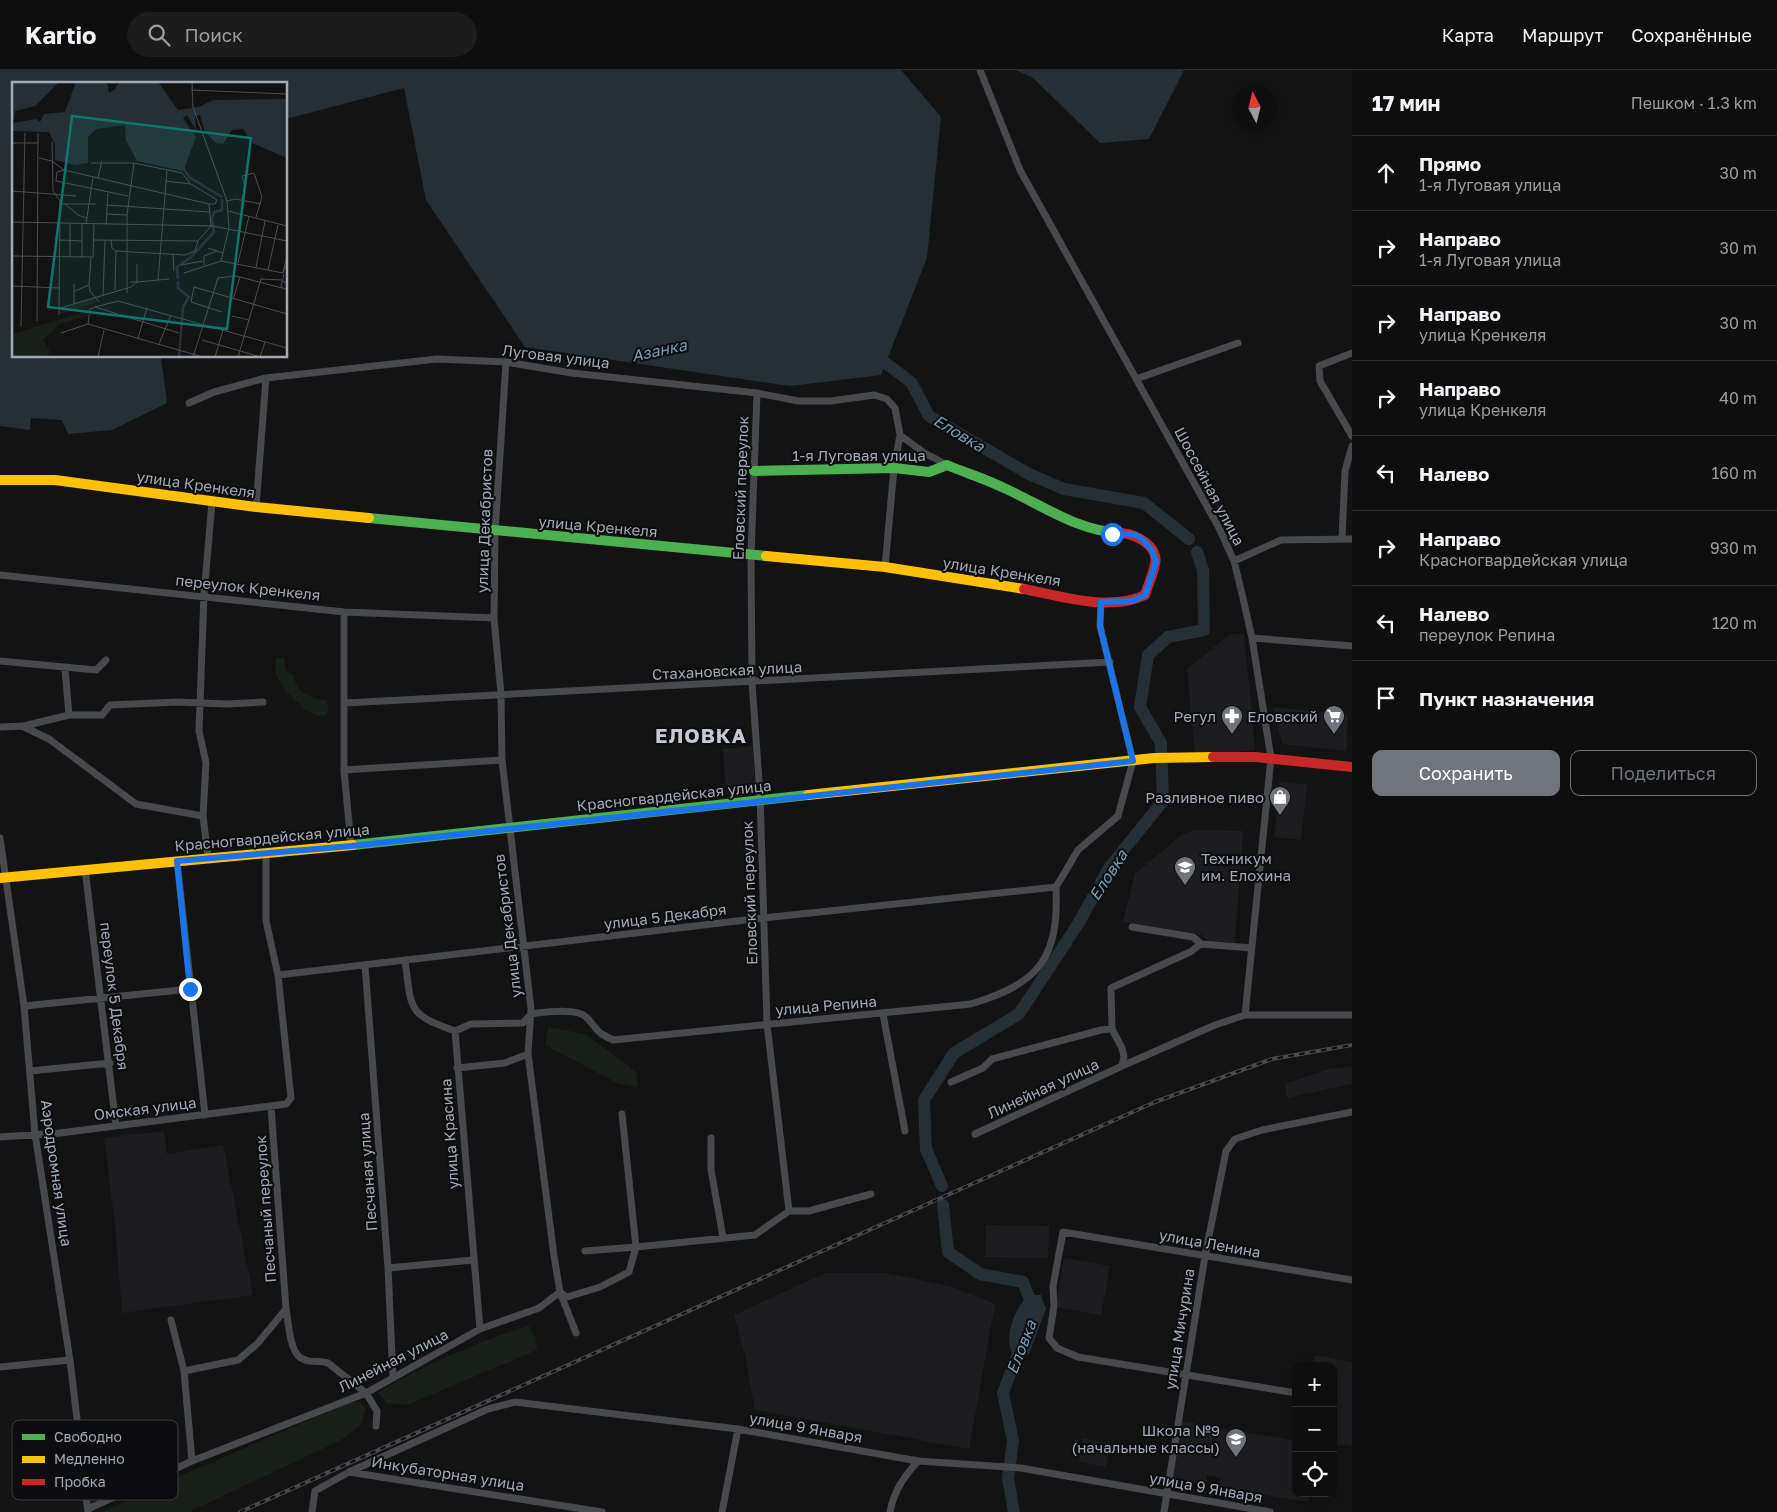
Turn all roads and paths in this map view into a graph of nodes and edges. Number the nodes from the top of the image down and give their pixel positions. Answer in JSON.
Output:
{"nodes":[{"id":1,"x":980,"y":70,"type":"edge"},
{"id":2,"x":1238,"y":343,"type":"dead end"},
{"id":3,"x":1352,"y":353,"type":"edge"},
{"id":4,"x":506,"y":362,"type":"junction"},
{"id":5,"x":266,"y":378,"type":"junction"},
{"id":6,"x":1136,"y":379,"type":"junction"},
{"id":7,"x":757,"y":393,"type":"junction"},
{"id":8,"x":189,"y":403,"type":"dead end"},
{"id":9,"x":900,"y":435,"type":"junction"},
{"id":10,"x":1352,"y":436,"type":"edge"},
{"id":11,"x":1352,"y":446,"type":"edge"},
{"id":12,"x":948,"y":465,"type":"junction"},
{"id":13,"x":894,"y":468,"type":"junction"},
{"id":14,"x":754,"y":471,"type":"junction"},
{"id":15,"x":0,"y":480,"type":"edge"},
{"id":16,"x":212,"y":502,"type":"junction"},
{"id":17,"x":256,"y":507,"type":"junction"},
{"id":18,"x":495,"y":532,"type":"junction"},
{"id":19,"x":1342,"y":538,"type":"junction"},
{"id":20,"x":1352,"y":540,"type":"edge"},
{"id":21,"x":1152,"y":550,"type":"joint"},
{"id":22,"x":751,"y":555,"type":"junction"},
{"id":23,"x":1234,"y":561,"type":"junction"},
{"id":24,"x":885,"y":567,"type":"junction"},
{"id":25,"x":0,"y":575,"type":"edge"},
{"id":26,"x":204,"y":595,"type":"junction"},
{"id":27,"x":1101,"y":602,"type":"junction"},
{"id":28,"x":344,"y":612,"type":"junction"},
{"id":29,"x":494,"y":618,"type":"junction"},
{"id":30,"x":1252,"y":638,"type":"junction"},
{"id":31,"x":1352,"y":646,"type":"edge"},
{"id":32,"x":106,"y":660,"type":"dead end"},
{"id":33,"x":0,"y":661,"type":"edge"},
{"id":34,"x":1110,"y":662,"type":"junction"},
{"id":35,"x":65,"y":669,"type":"junction"},
{"id":36,"x":752,"y":683,"type":"junction"},
{"id":37,"x":501,"y":694,"type":"junction"},
{"id":38,"x":199,"y":702,"type":"junction"},
{"id":39,"x":263,"y":702,"type":"dead end"},
{"id":40,"x":345,"y":703,"type":"junction"},
{"id":41,"x":69,"y":716,"type":"junction"},
{"id":42,"x":0,"y":720,"type":"edge"},
{"id":43,"x":24,"y":726,"type":"junction"},
{"id":44,"x":0,"y":727,"type":"edge"},
{"id":45,"x":1271,"y":758,"type":"junction"},
{"id":46,"x":502,"y":760,"type":"junction"},
{"id":47,"x":1133,"y":761,"type":"junction"},
{"id":48,"x":1352,"y":767,"type":"edge"},
{"id":49,"x":344,"y":770,"type":"junction"},
{"id":50,"x":760,"y":801,"type":"junction"},
{"id":51,"x":203,"y":816,"type":"junction"},
{"id":52,"x":510,"y":828,"type":"junction"},
{"id":53,"x":0,"y":838,"type":"edge"},
{"id":54,"x":351,"y":846,"type":"junction"},
{"id":55,"x":266,"y":854,"type":"junction"},
{"id":56,"x":208,"y":858,"type":"junction"},
{"id":57,"x":177,"y":861,"type":"junction"},
{"id":58,"x":85,"y":869,"type":"junction"},
{"id":59,"x":3,"y":877,"type":"edge"},
{"id":60,"x":1056,"y":887,"type":"junction"},
{"id":61,"x":763,"y":918,"type":"junction"},
{"id":62,"x":1132,"y":927,"type":"dead end"},
{"id":63,"x":1201,"y":944,"type":"junction"},
{"id":64,"x":524,"y":946,"type":"junction"},
{"id":65,"x":1252,"y":948,"type":"junction"},
{"id":66,"x":406,"y":961,"type":"junction"},
{"id":67,"x":365,"y":965,"type":"junction"},
{"id":68,"x":278,"y":976,"type":"junction"},
{"id":69,"x":190,"y":989,"type":"junction"},
{"id":70,"x":100,"y":998,"type":"junction"},
{"id":71,"x":24,"y":1006,"type":"junction"},
{"id":72,"x":531,"y":1014,"type":"junction"},
{"id":73,"x":883,"y":1014,"type":"junction"},
{"id":74,"x":1352,"y":1014,"type":"edge"},
{"id":75,"x":1245,"y":1015,"type":"junction"},
{"id":76,"x":767,"y":1024,"type":"junction"},
{"id":77,"x":1112,"y":1029,"type":"junction"},
{"id":78,"x":455,"y":1031,"type":"junction"},
{"id":79,"x":528,"y":1054,"type":"junction"},
{"id":80,"x":110,"y":1063,"type":"junction"},
{"id":81,"x":1122,"y":1066,"type":"junction"},
{"id":82,"x":458,"y":1068,"type":"junction"},
{"id":83,"x":30,"y":1071,"type":"junction"},
{"id":84,"x":951,"y":1082,"type":"dead end"},
{"id":85,"x":271,"y":1108,"type":"junction"},
{"id":86,"x":1352,"y":1112,"type":"edge"},
{"id":87,"x":622,"y":1114,"type":"dead end"},
{"id":88,"x":205,"y":1115,"type":"junction"},
{"id":89,"x":116,"y":1126,"type":"junction"},
{"id":90,"x":905,"y":1132,"type":"dead end"},
{"id":91,"x":35,"y":1134,"type":"junction"},
{"id":92,"x":975,"y":1134,"type":"dead end"},
{"id":93,"x":0,"y":1137,"type":"edge"},
{"id":94,"x":711,"y":1138,"type":"dead end"},
{"id":95,"x":871,"y":1194,"type":"dead end"},
{"id":96,"x":789,"y":1211,"type":"junction"},
{"id":97,"x":723,"y":1237,"type":"junction"},
{"id":98,"x":636,"y":1247,"type":"junction"},
{"id":99,"x":585,"y":1250,"type":"dead end"},
{"id":100,"x":1205,"y":1256,"type":"junction"},
{"id":101,"x":473,"y":1260,"type":"junction"},
{"id":102,"x":388,"y":1268,"type":"junction"},
{"id":103,"x":1352,"y":1280,"type":"edge"},
{"id":104,"x":560,"y":1292,"type":"junction"},
{"id":105,"x":286,"y":1309,"type":"junction"},
{"id":106,"x":171,"y":1320,"type":"dead end"},
{"id":107,"x":480,"y":1329,"type":"junction"},
{"id":108,"x":576,"y":1333,"type":"dead end"},
{"id":109,"x":70,"y":1360,"type":"junction"},
{"id":110,"x":0,"y":1367,"type":"edge"},
{"id":111,"x":184,"y":1371,"type":"junction"},
{"id":112,"x":1185,"y":1376,"type":"junction"},
{"id":113,"x":394,"y":1378,"type":"junction"},
{"id":114,"x":366,"y":1392,"type":"junction"},
{"id":115,"x":1292,"y":1392,"type":"edge"},
{"id":116,"x":77,"y":1420,"type":"edge"},
{"id":117,"x":376,"y":1426,"type":"dead end"},
{"id":118,"x":738,"y":1429,"type":"junction"},
{"id":119,"x":192,"y":1461,"type":"junction"},
{"id":120,"x":918,"y":1461,"type":"junction"},
{"id":121,"x":178,"y":1468,"type":"edge"},
{"id":122,"x":349,"y":1472,"type":"junction"},
{"id":123,"x":1167,"y":1494,"type":"junction"},
{"id":124,"x":111,"y":1500,"type":"edge"},
{"id":125,"x":88,"y":1511,"type":"edge"},
{"id":126,"x":312,"y":1512,"type":"edge"},
{"id":127,"x":602,"y":1512,"type":"edge"},
{"id":128,"x":722,"y":1512,"type":"edge"},
{"id":129,"x":890,"y":1512,"type":"edge"},
{"id":130,"x":1164,"y":1512,"type":"edge"},
{"id":131,"x":1270,"y":1512,"type":"edge"}],
"edges":[{"from":1,"to":6,"type":"street","name":"Шоссейная улица"},
{"from":2,"to":6,"type":"street"},
{"from":3,"to":10,"type":"street"},
{"from":4,"to":5,"type":"street","name":"Луговая улица"},
{"from":4,"to":7,"type":"street","name":"Луговая улица"},
{"from":4,"to":18,"type":"street","name":"улица Декабристов"},
{"from":5,"to":8,"type":"street","name":"Луговая улица"},
{"from":5,"to":17,"type":"street"},
{"from":6,"to":23,"type":"street","name":"Шоссейная улица"},
{"from":7,"to":9,"type":"street","name":"Луговая улица"},
{"from":7,"to":14,"type":"street","name":"Еловский переулок"},
{"from":9,"to":12,"type":"street"},
{"from":9,"to":13,"type":"street"},
{"from":11,"to":19,"type":"street"},
{"from":12,"to":13,"type":"street","name":"1-я Луговая улица"},
{"from":12,"to":21,"type":"street","name":"1-я Луговая улица"},
{"from":13,"to":14,"type":"street","name":"1-я Луговая улица"},
{"from":13,"to":24,"type":"street"},
{"from":14,"to":22,"type":"street","name":"Еловский переулок"},
{"from":15,"to":16,"type":"street","name":"улица Кренкеля"},
{"from":16,"to":17,"type":"street","name":"улица Кренкеля"},
{"from":16,"to":26,"type":"street"},
{"from":17,"to":18,"type":"street","name":"улица Кренкеля"},
{"from":18,"to":22,"type":"street","name":"улица Кренкеля"},
{"from":18,"to":29,"type":"street","name":"улица Декабристов"},
{"from":19,"to":20,"type":"street"},
{"from":19,"to":23,"type":"street"},
{"from":21,"to":27,"type":"street","name":"улица Кренкеля"},
{"from":22,"to":24,"type":"street","name":"улица Кренкеля"},
{"from":22,"to":36,"type":"street","name":"Еловский переулок"},
{"from":23,"to":30,"type":"street","name":"Шоссейная улица"},
{"from":24,"to":27,"type":"street","name":"улица Кренкеля"},
{"from":25,"to":26,"type":"street","name":"переулок Кренкеля"},
{"from":26,"to":28,"type":"street","name":"переулок Кренкеля"},
{"from":26,"to":38,"type":"street"},
{"from":27,"to":34,"type":"street"},
{"from":28,"to":29,"type":"street","name":"переулок Кренкеля"},
{"from":28,"to":40,"type":"street"},
{"from":29,"to":37,"type":"street","name":"улица Декабристов"},
{"from":30,"to":31,"type":"street"},
{"from":30,"to":45,"type":"street","name":"Шоссейная улица"},
{"from":32,"to":35,"type":"street"},
{"from":33,"to":35,"type":"street"},
{"from":34,"to":36,"type":"street","name":"Стахановская улица"},
{"from":34,"to":47,"type":"street"},
{"from":35,"to":41,"type":"street"},
{"from":36,"to":37,"type":"street","name":"Стахановская улица"},
{"from":36,"to":50,"type":"street","name":"Еловский переулок"},
{"from":37,"to":40,"type":"street","name":"Стахановская улица"},
{"from":37,"to":46,"type":"street","name":"улица Декабристов"},
{"from":38,"to":39,"type":"street"},
{"from":38,"to":41,"type":"street"},
{"from":38,"to":51,"type":"street"},
{"from":40,"to":49,"type":"street"},
{"from":41,"to":43,"type":"street"},
{"from":42,"to":43,"type":"street"},
{"from":43,"to":44,"type":"street"},
{"from":43,"to":51,"type":"street"},
{"from":45,"to":47,"type":"street","name":"Красногвардейская улица"},
{"from":45,"to":48,"type":"street","name":"Красногвардейская улица"},
{"from":45,"to":65,"type":"street","name":"Шоссейная улица"},
{"from":46,"to":49,"type":"street"},
{"from":46,"to":52,"type":"street","name":"улица Декабристов"},
{"from":47,"to":50,"type":"street","name":"Красногвардейская улица"},
{"from":47,"to":60,"type":"street"},
{"from":49,"to":54,"type":"street"},
{"from":50,"to":52,"type":"street","name":"Красногвардейская улица"},
{"from":50,"to":61,"type":"street","name":"Еловский переулок"},
{"from":51,"to":56,"type":"street"},
{"from":52,"to":54,"type":"street","name":"Красногвардейская улица"},
{"from":52,"to":64,"type":"street","name":"улица Декабристов"},
{"from":53,"to":59,"type":"street","name":"Аэродромная улица"},
{"from":54,"to":55,"type":"street","name":"Красногвардейская улица"},
{"from":55,"to":56,"type":"street","name":"Красногвардейская улица"},
{"from":55,"to":68,"type":"street"},
{"from":56,"to":57,"type":"street","name":"Красногвардейская улица"},
{"from":57,"to":58,"type":"street","name":"Красногвардейская улица"},
{"from":57,"to":69,"type":"street"},
{"from":58,"to":59,"type":"street","name":"Красногвардейская улица"},
{"from":58,"to":70,"type":"street","name":"переулок 5 Декабря"},
{"from":59,"to":71,"type":"street","name":"Аэродромная улица"},
{"from":60,"to":61,"type":"street","name":"улица 5 Декабря"},
{"from":60,"to":73,"type":"street","name":"улица Репина"},
{"from":61,"to":64,"type":"street","name":"улица 5 Декабря"},
{"from":61,"to":76,"type":"street","name":"Еловский переулок"},
{"from":62,"to":63,"type":"street"},
{"from":63,"to":65,"type":"street"},
{"from":63,"to":77,"type":"street","name":"Линейная улица"},
{"from":64,"to":66,"type":"street","name":"улица 5 Декабря"},
{"from":64,"to":72,"type":"street","name":"улица Декабристов"},
{"from":65,"to":75,"type":"street","name":"Шоссейная улица"},
{"from":66,"to":67,"type":"street","name":"улица 5 Декабря"},
{"from":66,"to":78,"type":"street"},
{"from":67,"to":68,"type":"street","name":"улица 5 Декабря"},
{"from":67,"to":102,"type":"street","name":"Песчаная улица"},
{"from":68,"to":85,"type":"street","name":"Омская улица"},
{"from":69,"to":70,"type":"street"},
{"from":69,"to":88,"type":"street"},
{"from":70,"to":71,"type":"street"},
{"from":70,"to":80,"type":"street","name":"переулок 5 Декабря"},
{"from":71,"to":83,"type":"street","name":"Аэродромная улица"},
{"from":72,"to":76,"type":"street","name":"улица Репина"},
{"from":72,"to":78,"type":"street"},
{"from":72,"to":79,"type":"street","name":"улица Декабристов"},
{"from":73,"to":76,"type":"street","name":"улица Репина"},
{"from":73,"to":90,"type":"street"},
{"from":74,"to":75,"type":"street","name":"Линейная улица"},
{"from":75,"to":81,"type":"street","name":"Линейная улица"},
{"from":76,"to":96,"type":"street","name":"Еловский переулок"},
{"from":77,"to":81,"type":"street","name":"Линейная улица"},
{"from":77,"to":84,"type":"street"},
{"from":78,"to":82,"type":"street","name":"улица Красина"},
{"from":79,"to":82,"type":"street"},
{"from":79,"to":104,"type":"street","name":"улица Декабристов"},
{"from":80,"to":83,"type":"street"},
{"from":80,"to":89,"type":"street","name":"переулок 5 Декабря"},
{"from":81,"to":92,"type":"street","name":"Линейная улица"},
{"from":82,"to":101,"type":"street","name":"улица Красина"},
{"from":83,"to":91,"type":"street","name":"Аэродромная улица"},
{"from":85,"to":88,"type":"street","name":"Омская улица"},
{"from":85,"to":105,"type":"street","name":"Песчаный переулок"},
{"from":86,"to":100,"type":"street","name":"улица Мичурина"},
{"from":87,"to":98,"type":"street"},
{"from":88,"to":89,"type":"street","name":"Омская улица"},
{"from":89,"to":91,"type":"street","name":"Омская улица"},
{"from":91,"to":93,"type":"street","name":"Омская улица"},
{"from":91,"to":109,"type":"street","name":"Аэродромная улица"},
{"from":94,"to":97,"type":"street"},
{"from":95,"to":96,"type":"street"},
{"from":96,"to":97,"type":"street"},
{"from":97,"to":98,"type":"street"},
{"from":98,"to":99,"type":"street"},
{"from":98,"to":104,"type":"street"},
{"from":100,"to":103,"type":"street","name":"улица Ленина"},
{"from":100,"to":112,"type":"street","name":"улица Мичурина"},
{"from":100,"to":112,"type":"street","name":"улица Ленина"},
{"from":101,"to":102,"type":"street"},
{"from":101,"to":107,"type":"street","name":"улица Красина"},
{"from":102,"to":113,"type":"street","name":"Песчаная улица"},
{"from":104,"to":107,"type":"street","name":"Линейная улица"},
{"from":104,"to":108,"type":"street","name":"улица Декабристов"},
{"from":105,"to":111,"type":"street"},
{"from":105,"to":114,"type":"street","name":"Песчаный переулок"},
{"from":106,"to":111,"type":"street"},
{"from":107,"to":113,"type":"street","name":"Линейная улица"},
{"from":109,"to":110,"type":"street"},
{"from":109,"to":116,"type":"street","name":"Аэродромная улица"},
{"from":111,"to":119,"type":"street"},
{"from":112,"to":115,"type":"street"},
{"from":112,"to":123,"type":"street","name":"улица Мичурина"},
{"from":113,"to":114,"type":"street","name":"Линейная улица"},
{"from":114,"to":117,"type":"street"},
{"from":114,"to":119,"type":"street","name":"Линейная улица"},
{"from":118,"to":120,"type":"street","name":"улица 9 Января"},
{"from":118,"to":122,"type":"street","name":"улица 9 Января"},
{"from":118,"to":128,"type":"street"},
{"from":119,"to":121,"type":"street","name":"Линейная улица"},
{"from":120,"to":123,"type":"street","name":"улица 9 Января"},
{"from":120,"to":129,"type":"street"},
{"from":122,"to":126,"type":"street","name":"Инкубаторная улица"},
{"from":122,"to":127,"type":"street","name":"Инкубаторная улица"},
{"from":123,"to":130,"type":"street","name":"улица Мичурина"},
{"from":123,"to":131,"type":"street","name":"улица 9 Января"},
{"from":124,"to":125,"type":"street","name":"Линейная улица"}]}
